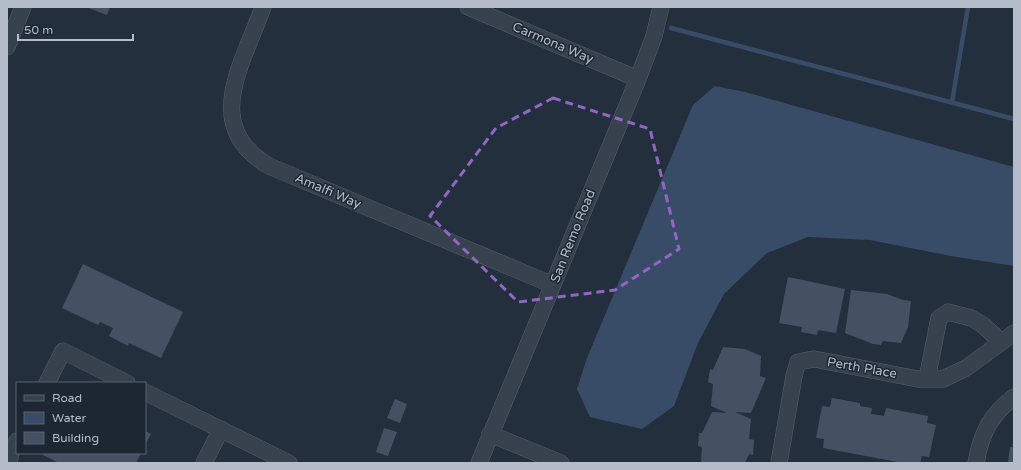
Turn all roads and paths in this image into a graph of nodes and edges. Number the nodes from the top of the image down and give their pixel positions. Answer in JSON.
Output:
{"nodes":[{"id":1,"x":23,"y":7,"type":"edge"},
{"id":2,"x":263,"y":7,"type":"edge"},
{"id":3,"x":468,"y":7,"type":"edge"},
{"id":4,"x":661,"y":7,"type":"edge"},
{"id":5,"x":7,"y":47,"type":"edge"},
{"id":6,"x":638,"y":79,"type":"junction"},
{"id":7,"x":553,"y":285,"type":"junction"},
{"id":8,"x":1008,"y":337,"type":"edge"},
{"id":9,"x":926,"y":379,"type":"junction"},
{"id":10,"x":48,"y":382,"type":"edge"},
{"id":11,"x":125,"y":382,"type":"edge"},
{"id":12,"x":146,"y":392,"type":"edge"},
{"id":13,"x":1014,"y":397,"type":"edge"},
{"id":14,"x":221,"y":429,"type":"junction"},
{"id":15,"x":490,"y":434,"type":"junction"},
{"id":16,"x":16,"y":443,"type":"edge"},
{"id":17,"x":544,"y":460,"type":"edge"},
{"id":18,"x":9,"y":463,"type":"edge"},
{"id":19,"x":204,"y":463,"type":"edge"},
{"id":20,"x":289,"y":463,"type":"edge"},
{"id":21,"x":478,"y":463,"type":"edge"},
{"id":22,"x":561,"y":463,"type":"edge"},
{"id":23,"x":779,"y":463,"type":"edge"},
{"id":24,"x":976,"y":463,"type":"edge"}],
"edges":[{"from":1,"to":5,"type":"street"},
{"from":2,"to":7,"type":"street","name":"Amalfi Way"},
{"from":3,"to":6,"type":"street","name":"Carmona Way"},
{"from":4,"to":6,"type":"street","name":"San Remo Road"},
{"from":6,"to":7,"type":"street","name":"San Remo Road"},
{"from":7,"to":15,"type":"street","name":"San Remo Road"},
{"from":8,"to":9,"type":"street","name":"Perth Place"},
{"from":8,"to":9,"type":"street"},
{"from":9,"to":23,"type":"street","name":"Perth Place"},
{"from":10,"to":11,"type":"street"},
{"from":12,"to":14,"type":"street"},
{"from":13,"to":24,"type":"street"},
{"from":14,"to":19,"type":"street"},
{"from":14,"to":20,"type":"street"},
{"from":15,"to":17,"type":"street"},
{"from":15,"to":21,"type":"street","name":"San Remo Road"},
{"from":16,"to":18,"type":"street"},
{"from":17,"to":22,"type":"street"}]}
